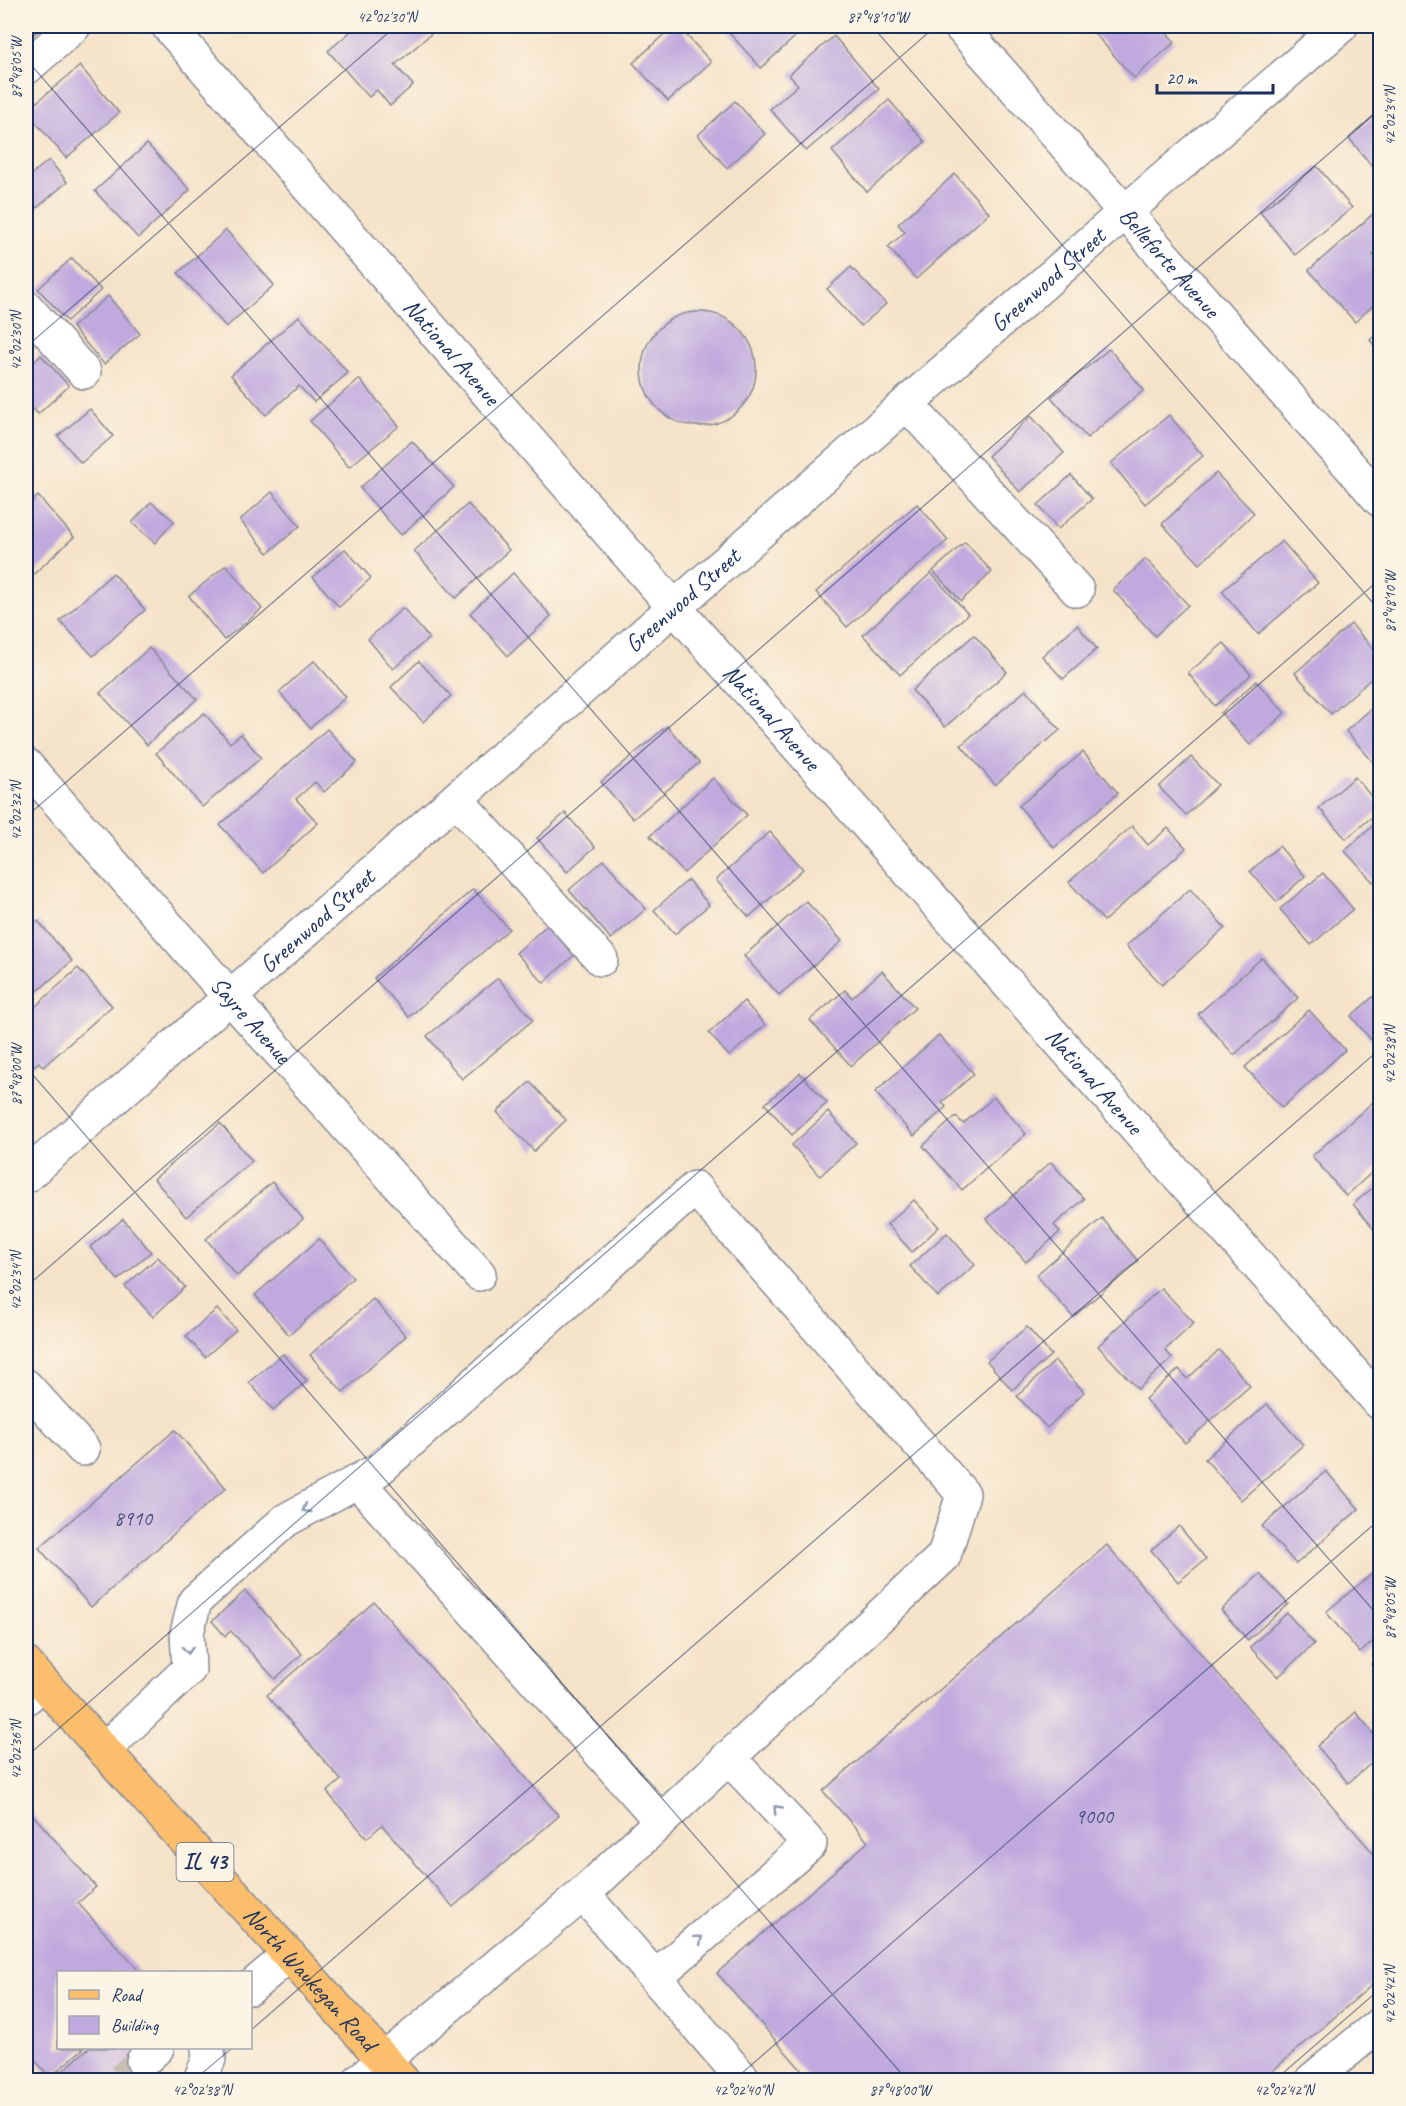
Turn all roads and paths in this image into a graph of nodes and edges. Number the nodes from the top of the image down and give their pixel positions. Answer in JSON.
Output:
{"nodes":[{"id":1,"x":74,"y":26,"type":"edge"},
{"id":2,"x":168,"y":26,"type":"edge"},
{"id":3,"x":960,"y":26,"type":"edge"},
{"id":4,"x":1341,"y":26,"type":"edge"},
{"id":5,"x":26,"y":68,"type":"edge"},
{"id":6,"x":1125,"y":212,"type":"junction"},
{"id":7,"x":26,"y":307,"type":"edge"},
{"id":8,"x":84,"y":372,"type":"dead end"},
{"id":9,"x":907,"y":404,"type":"junction"},
{"id":10,"x":1380,"y":500,"type":"edge"},
{"id":11,"x":1077,"y":590,"type":"dead end"},
{"id":12,"x":674,"y":608,"type":"junction"},
{"id":13,"x":26,"y":765,"type":"edge"},
{"id":14,"x":456,"y":799,"type":"junction"},
{"id":15,"x":601,"y":959,"type":"dead end"},
{"id":16,"x":230,"y":997,"type":"junction"},
{"id":17,"x":26,"y":1176,"type":"edge"},
{"id":18,"x":479,"y":1274,"type":"dead end"},
{"id":19,"x":26,"y":1386,"type":"edge"},
{"id":20,"x":1380,"y":1403,"type":"edge"},
{"id":21,"x":83,"y":1449,"type":"dead end"},
{"id":22,"x":357,"y":1481,"type":"junction"},
{"id":23,"x":31,"y":1682,"type":"edge"},
{"id":24,"x":104,"y":1750,"type":"junction"},
{"id":25,"x":728,"y":1757,"type":"junction"},
{"id":26,"x":661,"y":1821,"type":"junction"},
{"id":27,"x":583,"y":1894,"type":"junction"},
{"id":28,"x":289,"y":1955,"type":"junction"},
{"id":29,"x":655,"y":1977,"type":"junction"},
{"id":30,"x":252,"y":1986,"type":"edge"},
{"id":31,"x":1380,"y":2024,"type":"edge"},
{"id":32,"x":208,"y":2049,"type":"edge"},
{"id":33,"x":382,"y":2074,"type":"edge"},
{"id":34,"x":200,"y":2080,"type":"edge"},
{"id":35,"x":744,"y":2080,"type":"edge"},
{"id":36,"x":1312,"y":2080,"type":"edge"}],
"edges":[{"from":1,"to":5,"type":"street"},
{"from":2,"to":12,"type":"street","name":"National Avenue"},
{"from":3,"to":6,"type":"street","name":"Belleforte Avenue"},
{"from":4,"to":6,"type":"street","name":"Greenwood Street"},
{"from":6,"to":9,"type":"street","name":"Greenwood Street"},
{"from":6,"to":10,"type":"street","name":"Belleforte Avenue"},
{"from":7,"to":8,"type":"street"},
{"from":9,"to":11,"type":"street"},
{"from":9,"to":12,"type":"street","name":"Greenwood Street"},
{"from":12,"to":14,"type":"street","name":"Greenwood Street"},
{"from":12,"to":20,"type":"street","name":"National Avenue"},
{"from":13,"to":16,"type":"street","name":"Sayre Avenue"},
{"from":14,"to":15,"type":"street"},
{"from":14,"to":16,"type":"street","name":"Greenwood Street"},
{"from":16,"to":17,"type":"street","name":"Greenwood Street"},
{"from":16,"to":18,"type":"street","name":"Sayre Avenue"},
{"from":19,"to":21,"type":"street"},
{"from":22,"to":24,"type":"street","one_way":true},
{"from":22,"to":25,"type":"street"},
{"from":22,"to":26,"type":"street"},
{"from":23,"to":24,"type":"main road","name":"North Waukegan Road","number":"IL 43"},
{"from":24,"to":28,"type":"main road","name":"North Waukegan Road","number":"IL 43"},
{"from":25,"to":26,"type":"street"},
{"from":29,"to":25,"type":"street","one_way":true},
{"from":26,"to":27,"type":"street"},
{"from":27,"to":29,"type":"street"},
{"from":27,"to":33,"type":"street"},
{"from":28,"to":30,"type":"street"},
{"from":28,"to":33,"type":"main road","name":"North Waukegan Road","number":"IL 43"},
{"from":29,"to":35,"type":"street"},
{"from":31,"to":36,"type":"street"},
{"from":32,"to":34,"type":"street"}]}
